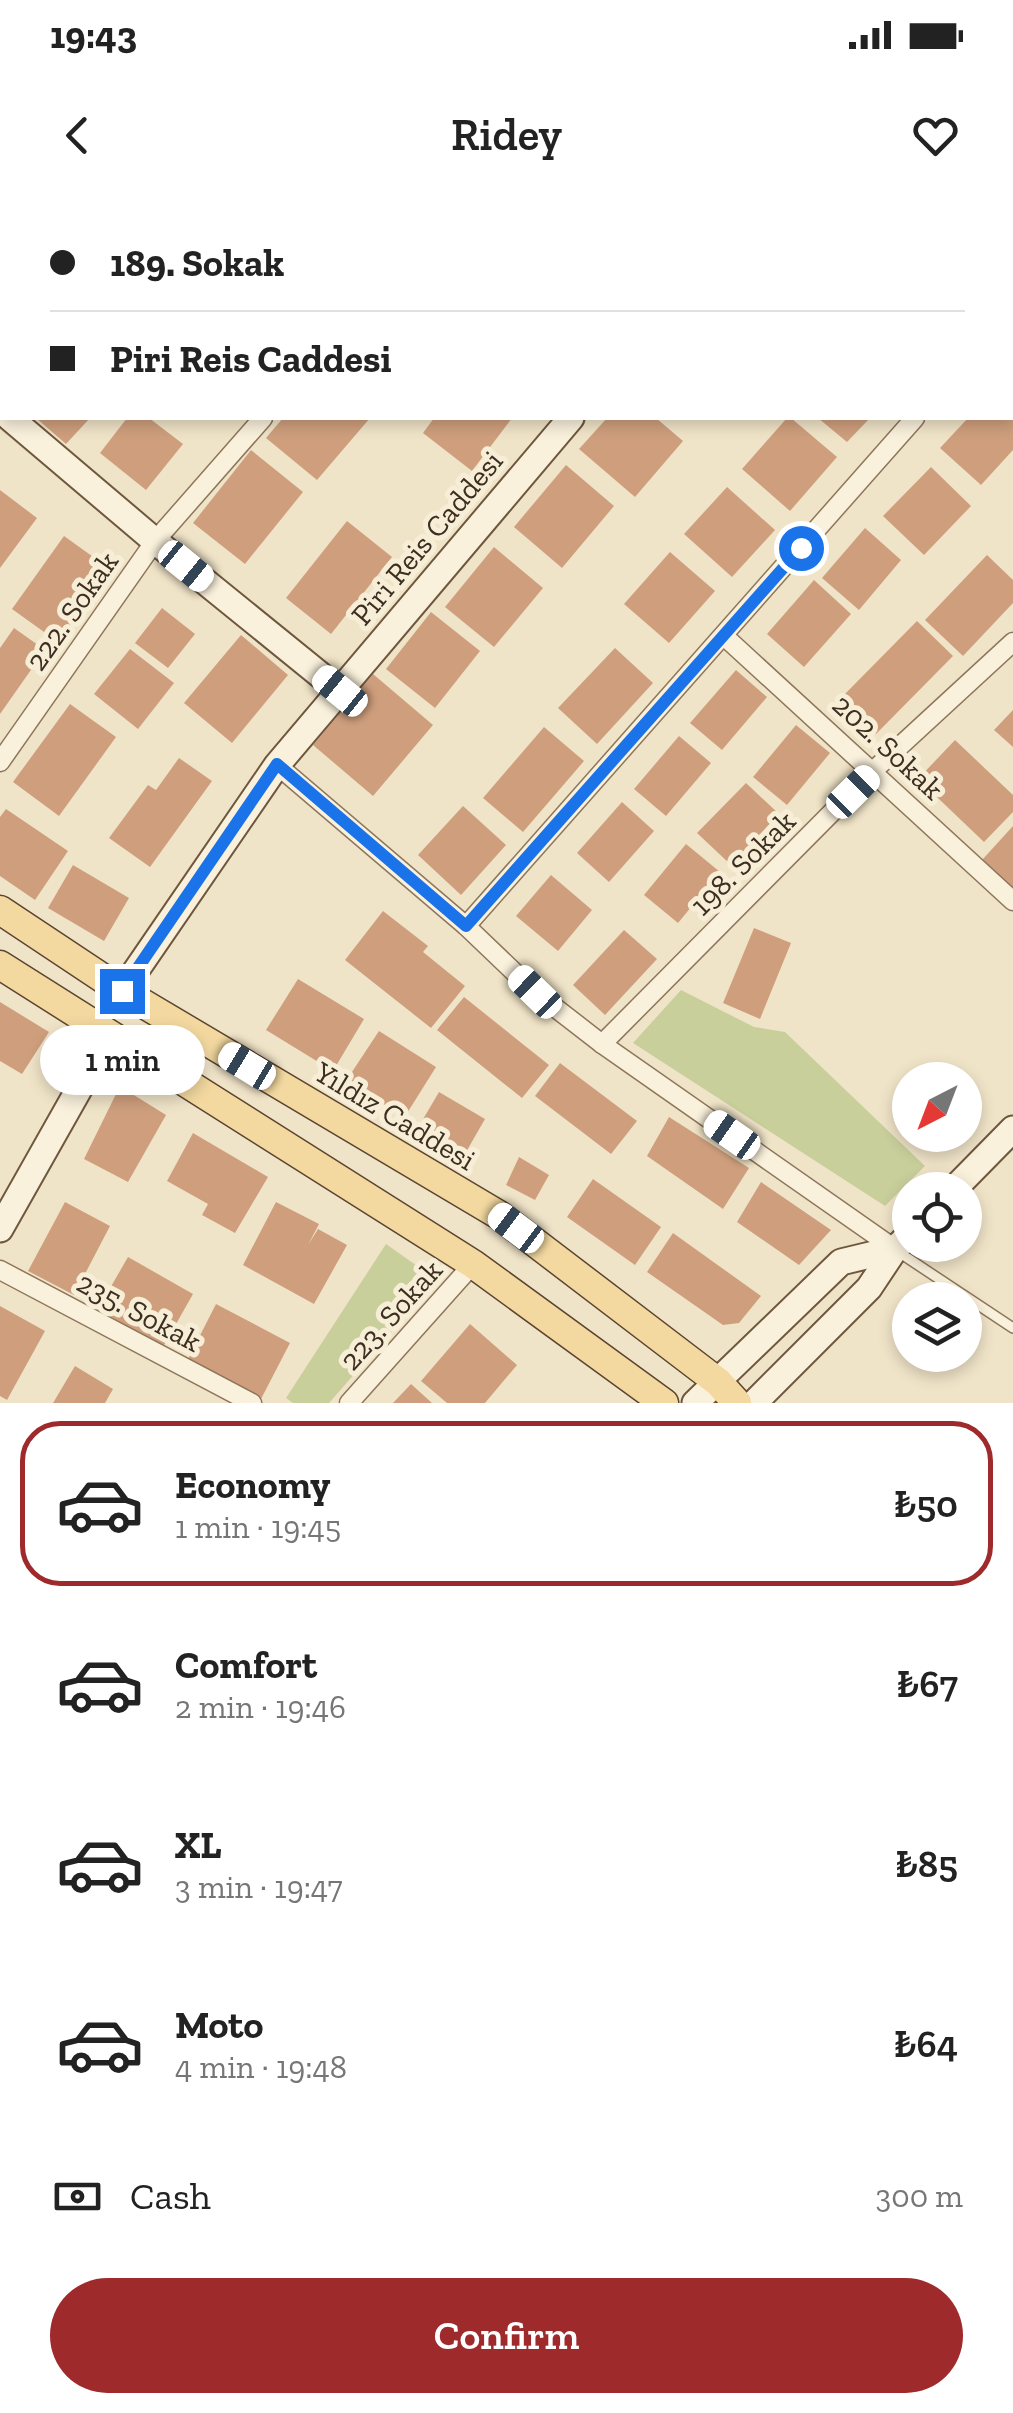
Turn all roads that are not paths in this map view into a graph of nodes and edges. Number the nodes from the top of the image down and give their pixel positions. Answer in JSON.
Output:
{"nodes":[{"id":1,"x":8,"y":420,"type":"edge"},
{"id":2,"x":261,"y":420,"type":"edge"},
{"id":3,"x":570,"y":420,"type":"edge"},
{"id":4,"x":913,"y":420,"type":"edge"},
{"id":5,"x":155,"y":541,"type":"junction"},
{"id":6,"x":724,"y":636,"type":"junction"},
{"id":7,"x":1013,"y":642,"type":"edge"},
{"id":8,"x":340,"y":691,"type":"junction"},
{"id":9,"x":0,"y":762,"type":"edge"},
{"id":10,"x":277,"y":764,"type":"junction"},
{"id":11,"x":874,"y":770,"type":"junction"},
{"id":12,"x":1013,"y":901,"type":"edge"},
{"id":13,"x":0,"y":910,"type":"edge"},
{"id":14,"x":466,"y":926,"type":"junction"},
{"id":15,"x":0,"y":966,"type":"edge"},
{"id":16,"x":122,"y":991,"type":"junction"},
{"id":17,"x":109,"y":1036,"type":"junction"},
{"id":18,"x":602,"y":1044,"type":"junction"},
{"id":19,"x":1013,"y":1129,"type":"edge"},
{"id":20,"x":971,"y":1172,"type":"edge"},
{"id":21,"x":1,"y":1226,"type":"edge"},
{"id":22,"x":892,"y":1235,"type":"edge"},
{"id":23,"x":892,"y":1245,"type":"edge"},
{"id":24,"x":892,"y":1256,"type":"edge"},
{"id":25,"x":928,"y":1262,"type":"edge"},
{"id":26,"x":474,"y":1264,"type":"junction"},
{"id":27,"x":0,"y":1270,"type":"edge"},
{"id":28,"x":1013,"y":1328,"type":"edge"},
{"id":29,"x":718,"y":1382,"type":"junction"},
{"id":30,"x":252,"y":1403,"type":"edge"},
{"id":31,"x":349,"y":1403,"type":"edge"},
{"id":32,"x":664,"y":1403,"type":"edge"},
{"id":33,"x":694,"y":1403,"type":"edge"},
{"id":34,"x":737,"y":1403,"type":"edge"},
{"id":35,"x":754,"y":1403,"type":"edge"}],
"edges":[{"from":1,"to":5,"type":"street"},
{"from":2,"to":5,"type":"street","name":"222. Sokak"},
{"from":3,"to":8,"type":"street","name":"Piri Reis Caddesi"},
{"from":4,"to":6,"type":"street"},
{"from":5,"to":8,"type":"street"},
{"from":5,"to":9,"type":"street","name":"222. Sokak"},
{"from":6,"to":11,"type":"street","name":"202. Sokak"},
{"from":6,"to":14,"type":"street"},
{"from":7,"to":11,"type":"street","name":"198. Sokak"},
{"from":8,"to":10,"type":"street","name":"Piri Reis Caddesi"},
{"from":10,"to":14,"type":"street"},
{"from":10,"to":16,"type":"street","name":"Piri Reis Caddesi"},
{"from":11,"to":12,"type":"street","name":"202. Sokak"},
{"from":11,"to":18,"type":"street","name":"198. Sokak"},
{"from":13,"to":16,"type":"main road","name":"Yıldız Caddesi"},
{"from":14,"to":18,"type":"street"},
{"from":15,"to":17,"type":"main road"},
{"from":16,"to":29,"type":"main road","name":"Yıldız Caddesi"},
{"from":17,"to":21,"type":"street"},
{"from":17,"to":26,"type":"main road"},
{"from":18,"to":22,"type":"street"},
{"from":19,"to":20,"type":"street"},
{"from":23,"to":29,"type":"street"},
{"from":24,"to":35,"type":"street"},
{"from":25,"to":28,"type":"lane"},
{"from":26,"to":31,"type":"street","name":"223. Sokak"},
{"from":26,"to":32,"type":"main road"},
{"from":27,"to":30,"type":"street","name":"235. Sokak"},
{"from":29,"to":33,"type":"street"},
{"from":29,"to":34,"type":"main road","name":"Yıldız Caddesi"}]}
